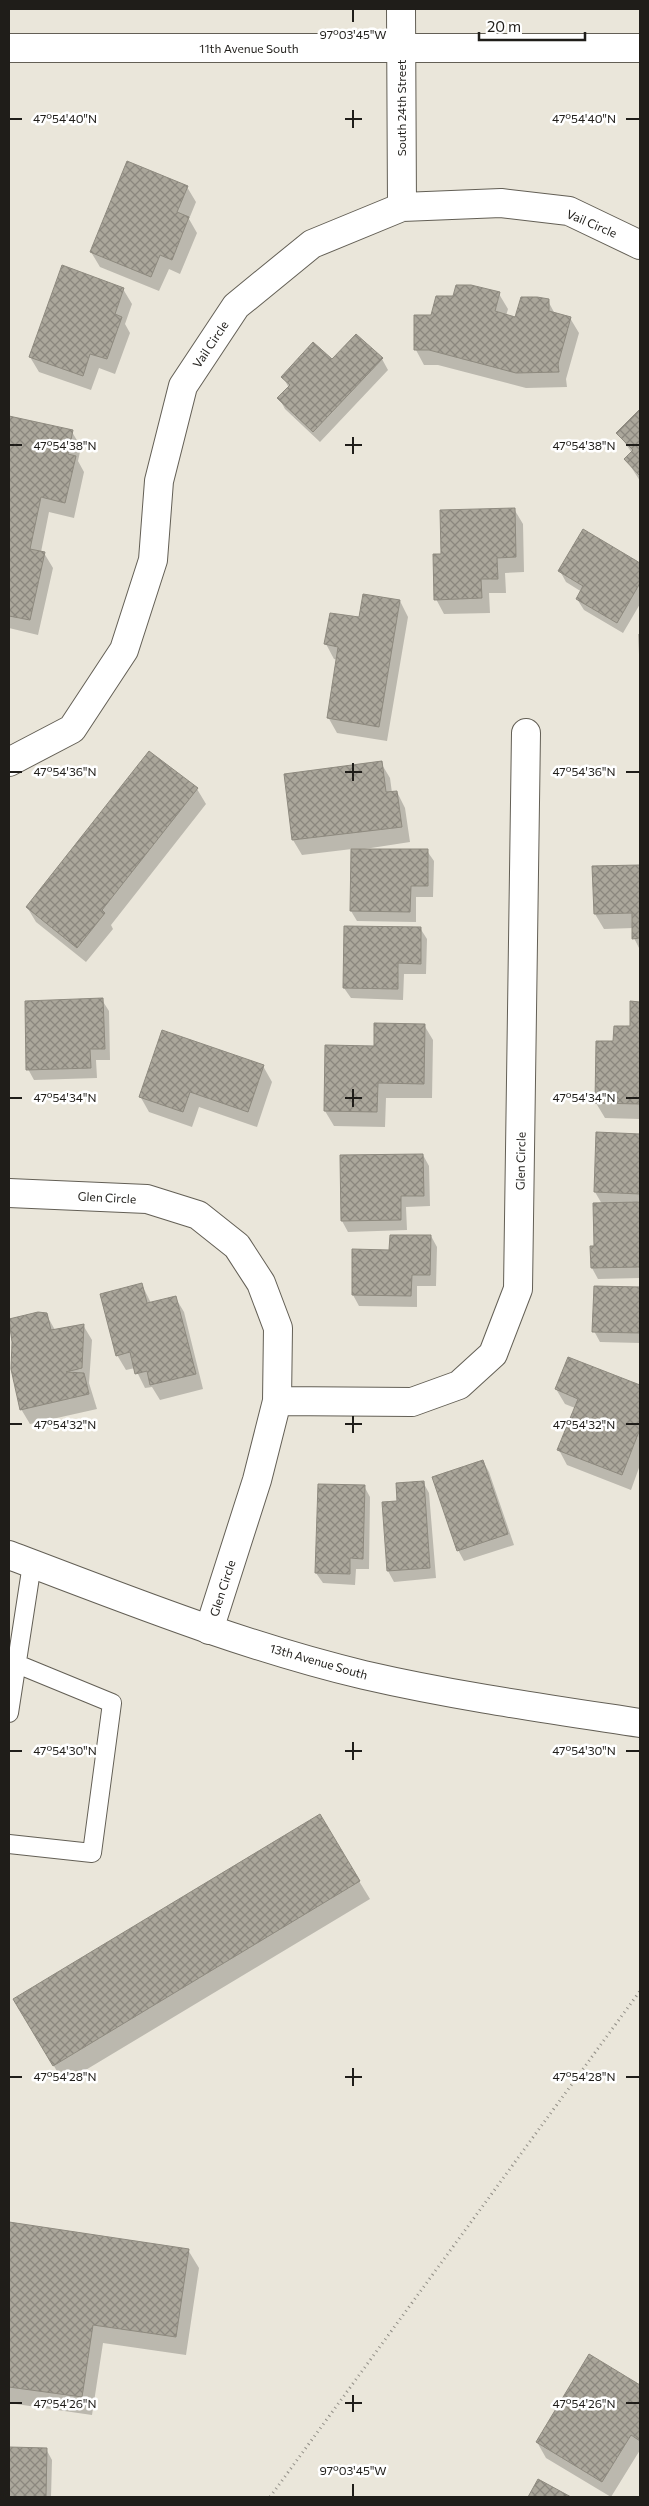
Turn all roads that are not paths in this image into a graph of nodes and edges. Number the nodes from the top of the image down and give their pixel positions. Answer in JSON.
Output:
{"nodes":[{"id":1,"x":401,"y":9,"type":"edge"},
{"id":2,"x":9,"y":48,"type":"edge"},
{"id":3,"x":401,"y":48,"type":"junction"},
{"id":4,"x":640,"y":48,"type":"edge"},
{"id":5,"x":402,"y":207,"type":"junction"},
{"id":6,"x":640,"y":245,"type":"edge"},
{"id":7,"x":526,"y":733,"type":"dead end"},
{"id":8,"x":9,"y":762,"type":"edge"},
{"id":9,"x":9,"y":1193,"type":"edge"},
{"id":10,"x":277,"y":1402,"type":"junction"},
{"id":11,"x":21,"y":1560,"type":"edge"},
{"id":12,"x":208,"y":1630,"type":"junction"},
{"id":13,"x":17,"y":1664,"type":"junction"},
{"id":14,"x":9,"y":1712,"type":"edge"},
{"id":15,"x":640,"y":1723,"type":"edge"},
{"id":16,"x":9,"y":1844,"type":"edge"}],
"edges":[{"from":1,"to":3,"type":"street","name":"South 24th Street"},
{"from":2,"to":3,"type":"street","name":"11th Avenue South"},
{"from":3,"to":4,"type":"street","name":"11th Avenue South"},
{"from":3,"to":5,"type":"street","name":"South 24th Street"},
{"from":5,"to":6,"type":"street","name":"Vail Circle"},
{"from":5,"to":8,"type":"street","name":"Vail Circle"},
{"from":7,"to":10,"type":"street","name":"Glen Circle"},
{"from":9,"to":10,"type":"street","name":"Glen Circle"},
{"from":10,"to":12,"type":"street","name":"Glen Circle"},
{"from":11,"to":12,"type":"street","name":"13th Avenue South"},
{"from":11,"to":13,"type":"lane"},
{"from":12,"to":15,"type":"street","name":"13th Avenue South"},
{"from":13,"to":14,"type":"lane"},
{"from":13,"to":16,"type":"lane"}]}
